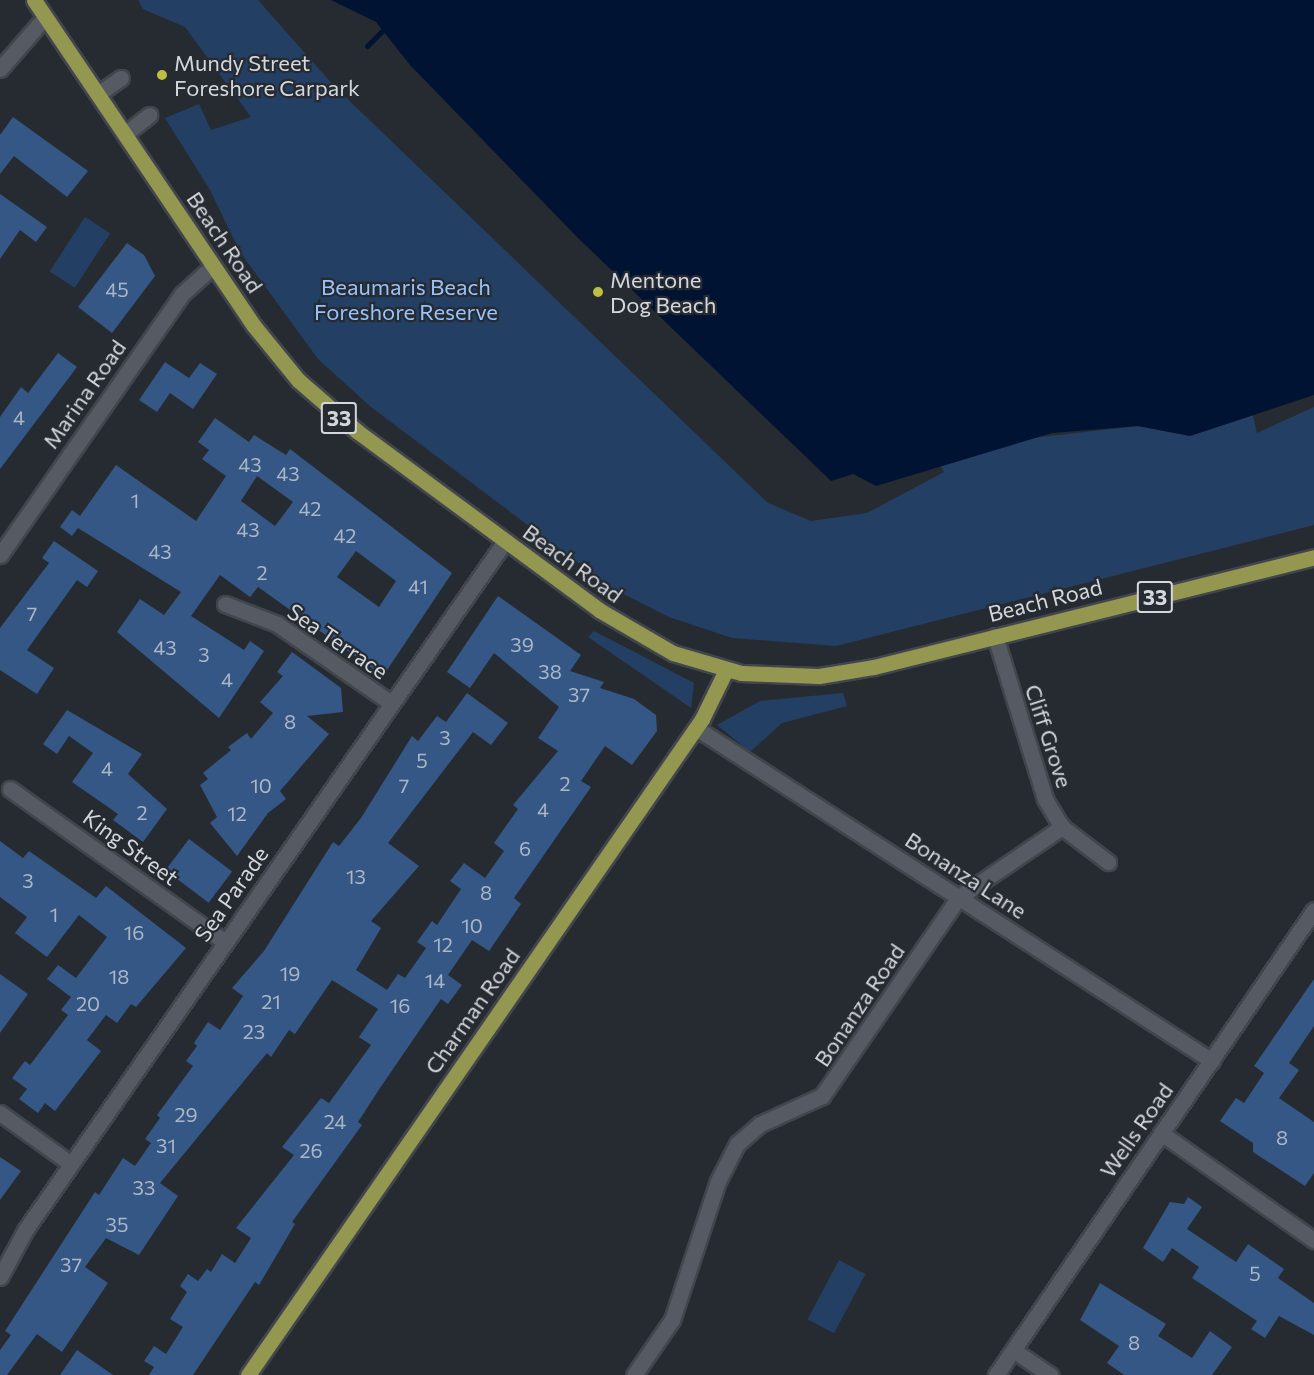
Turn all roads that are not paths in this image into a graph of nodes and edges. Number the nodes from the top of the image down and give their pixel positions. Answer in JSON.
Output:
{"nodes":[{"id":1,"x":34,"y":0,"type":"edge"},
{"id":2,"x":45,"y":17,"type":"junction"},
{"id":3,"x":0,"y":69,"type":"edge"},
{"id":4,"x":121,"y":78,"type":"dead end"},
{"id":5,"x":98,"y":94,"type":"junction"},
{"id":6,"x":149,"y":115,"type":"dead end"},
{"id":7,"x":125,"y":134,"type":"junction"},
{"id":8,"x":213,"y":266,"type":"junction"},
{"id":9,"x":505,"y":541,"type":"junction"},
{"id":10,"x":0,"y":555,"type":"edge"},
{"id":11,"x":1314,"y":557,"type":"edge"},
{"id":12,"x":225,"y":604,"type":"dead end"},
{"id":13,"x":995,"y":636,"type":"junction"},
{"id":14,"x":726,"y":670,"type":"junction"},
{"id":15,"x":391,"y":704,"type":"junction"},
{"id":16,"x":696,"y":728,"type":"junction"},
{"id":17,"x":10,"y":789,"type":"dead end"},
{"id":18,"x":1062,"y":827,"type":"junction"},
{"id":19,"x":1108,"y":862,"type":"dead end"},
{"id":20,"x":959,"y":897,"type":"junction"},
{"id":21,"x":1312,"y":916,"type":"edge"},
{"id":22,"x":225,"y":942,"type":"junction"},
{"id":23,"x":1212,"y":1060,"type":"junction"},
{"id":24,"x":0,"y":1113,"type":"edge"},
{"id":25,"x":1161,"y":1133,"type":"junction"},
{"id":26,"x":71,"y":1164,"type":"junction"},
{"id":27,"x":1314,"y":1240,"type":"edge"},
{"id":28,"x":0,"y":1277,"type":"edge"},
{"id":29,"x":1013,"y":1350,"type":"junction"},
{"id":30,"x":248,"y":1375,"type":"edge"},
{"id":31,"x":634,"y":1375,"type":"edge"},
{"id":32,"x":996,"y":1375,"type":"edge"},
{"id":33,"x":1050,"y":1375,"type":"edge"}],
"edges":[{"from":1,"to":2,"type":"main road","name":"Beach Road","number":"33"},
{"from":2,"to":3,"type":"street"},
{"from":2,"to":5,"type":"main road","name":"Beach Road","number":"33"},
{"from":4,"to":5,"type":"street"},
{"from":5,"to":7,"type":"main road","name":"Beach Road","number":"33"},
{"from":6,"to":7,"type":"street"},
{"from":7,"to":8,"type":"main road","name":"Beach Road","number":"33"},
{"from":8,"to":9,"type":"main road","name":"Beach Road","number":"33"},
{"from":8,"to":10,"type":"street","name":"Marina Road"},
{"from":9,"to":14,"type":"main road","name":"Beach Road","number":"33"},
{"from":9,"to":15,"type":"street","name":"Sea Parade"},
{"from":11,"to":13,"type":"main road","name":"Beach Road","number":"33"},
{"from":12,"to":15,"type":"street","name":"Sea Terrace"},
{"from":13,"to":14,"type":"main road","name":"Beach Road","number":"33"},
{"from":13,"to":18,"type":"street","name":"Cliff Grove"},
{"from":14,"to":16,"type":"main road","name":"Charman Road"},
{"from":15,"to":22,"type":"street","name":"Sea Parade"},
{"from":16,"to":20,"type":"street","name":"Bonanza Lane"},
{"from":16,"to":30,"type":"main road","name":"Charman Road"},
{"from":17,"to":22,"type":"street","name":"King Street"},
{"from":18,"to":19,"type":"street","name":"Cliff Grove"},
{"from":18,"to":20,"type":"street","name":"Bonanza Road"},
{"from":20,"to":23,"type":"street","name":"Bonanza Lane"},
{"from":20,"to":31,"type":"street","name":"Bonanza Road"},
{"from":21,"to":23,"type":"street","name":"Wells Road"},
{"from":22,"to":26,"type":"street","name":"Sea Parade"},
{"from":23,"to":25,"type":"street","name":"Wells Road"},
{"from":24,"to":26,"type":"street"},
{"from":25,"to":27,"type":"street"},
{"from":25,"to":29,"type":"street","name":"Wells Road"},
{"from":26,"to":28,"type":"street","name":"Sea Parade"},
{"from":29,"to":32,"type":"street","name":"Wells Road"},
{"from":29,"to":33,"type":"street"}]}
